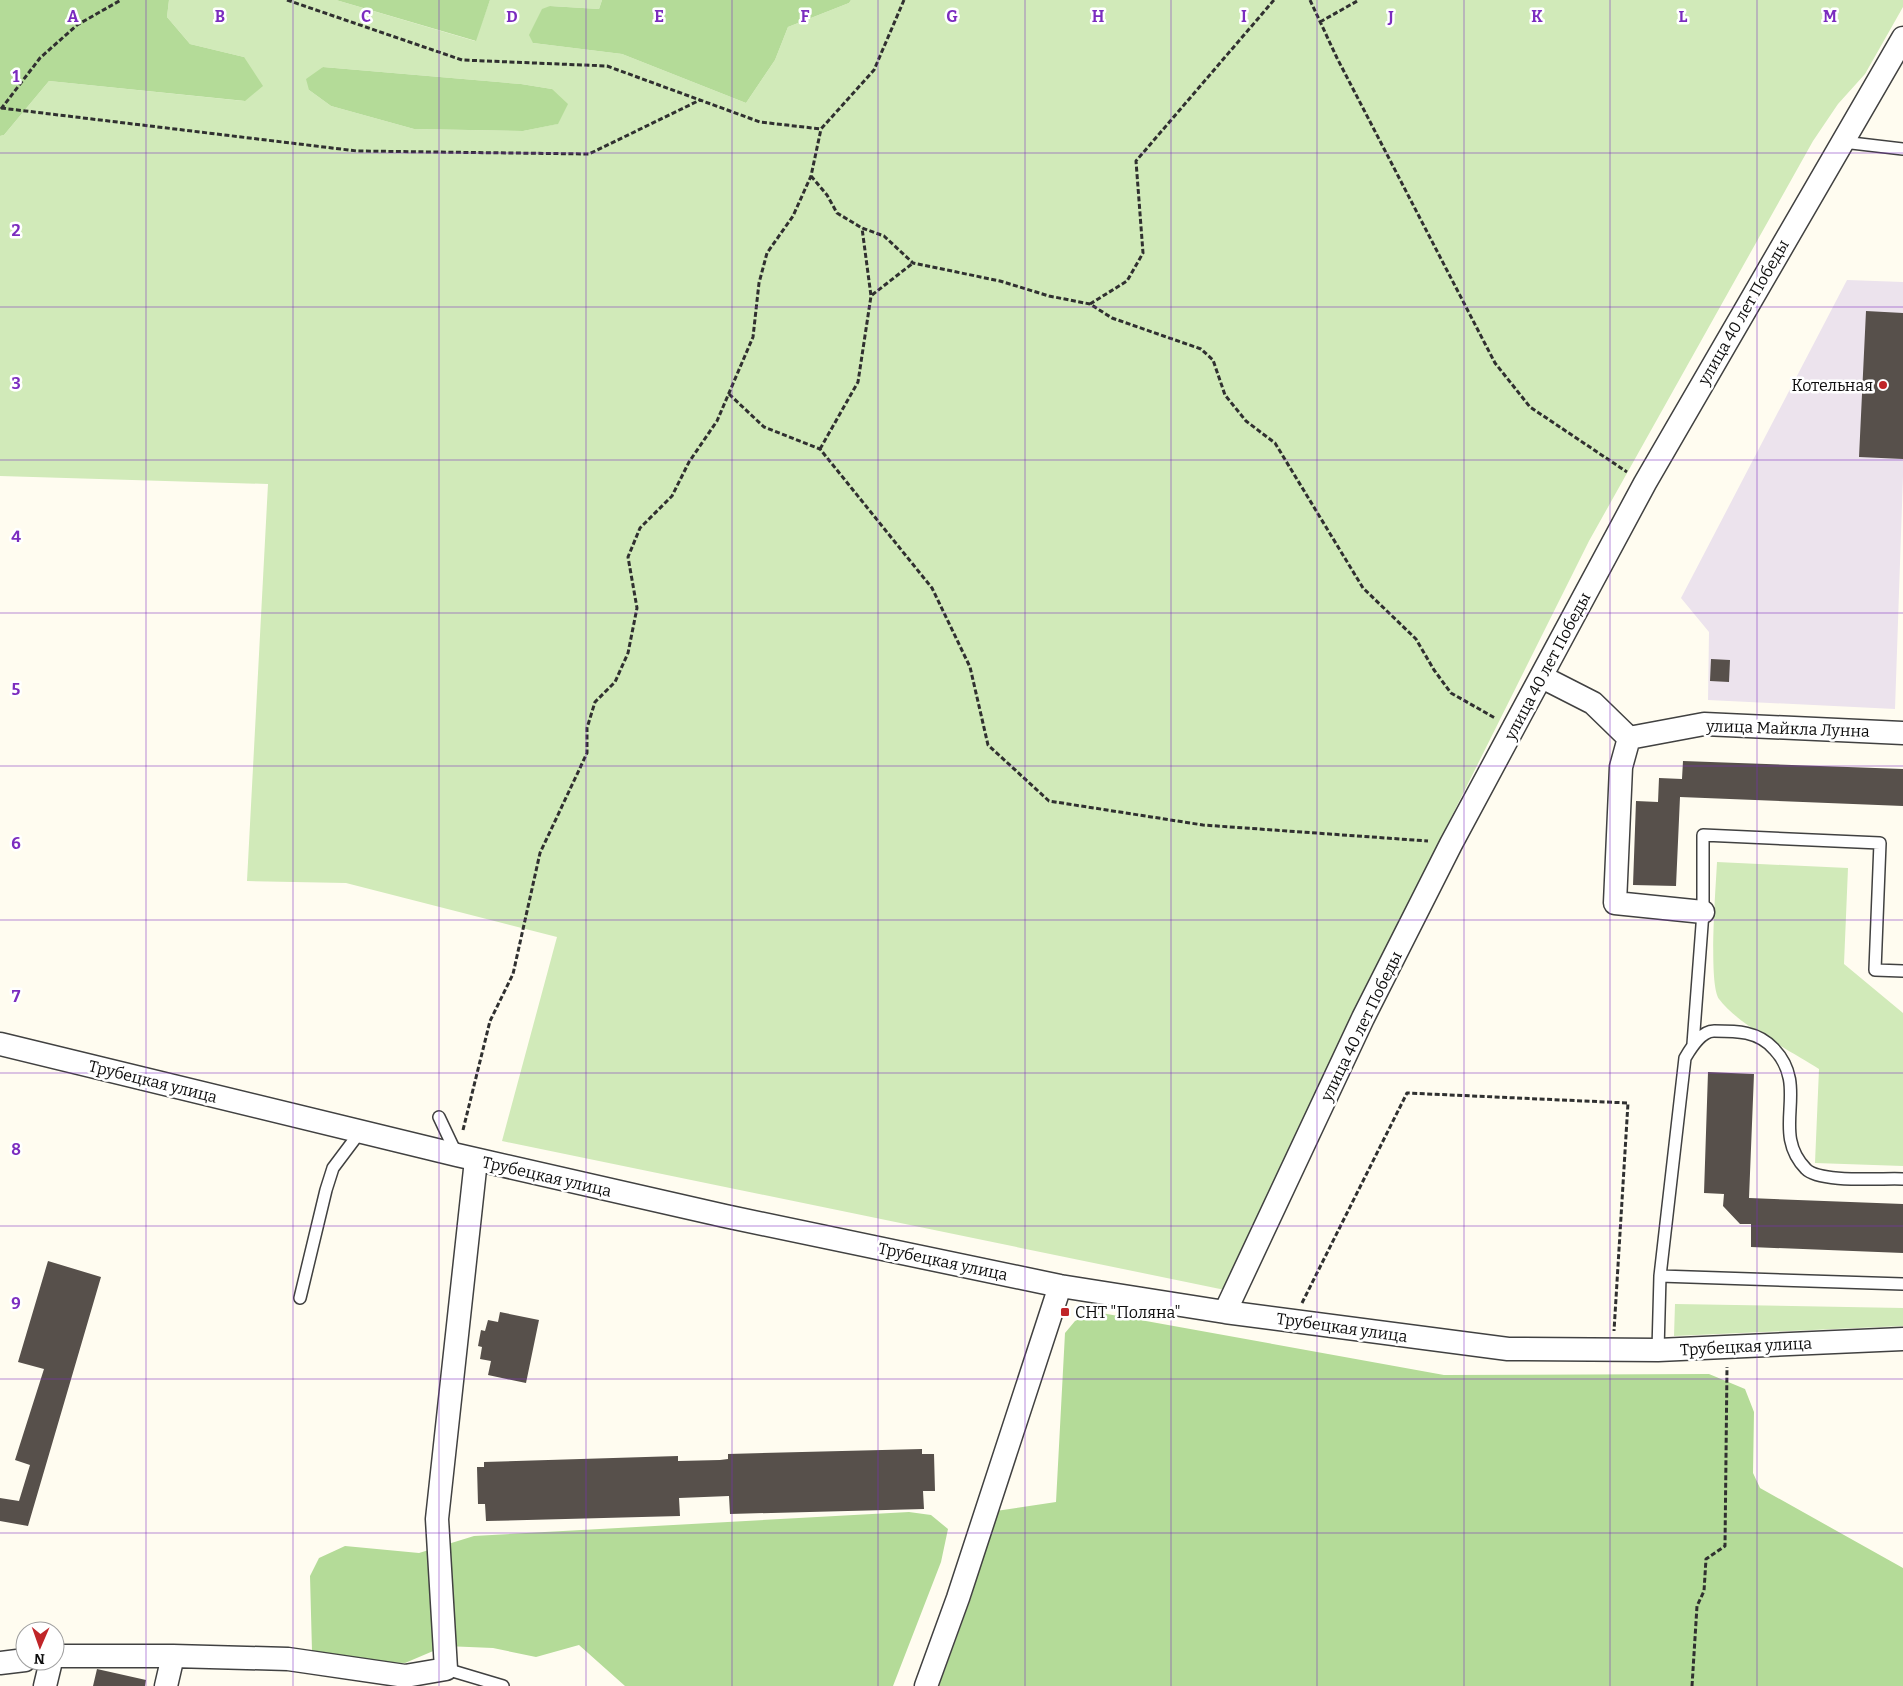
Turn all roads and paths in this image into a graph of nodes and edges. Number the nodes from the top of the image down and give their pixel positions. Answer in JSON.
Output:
{"nodes":[{"id":1,"x":122,"y":0,"type":"edge"},
{"id":2,"x":287,"y":0,"type":"edge"},
{"id":3,"x":904,"y":0,"type":"edge"},
{"id":4,"x":1274,"y":0,"type":"edge"},
{"id":5,"x":1310,"y":0,"type":"edge"},
{"id":6,"x":1359,"y":0,"type":"edge"},
{"id":7,"x":1320,"y":22,"type":"junction"},
{"id":8,"x":1903,"y":38,"type":"edge"},
{"id":9,"x":700,"y":100,"type":"junction"},
{"id":10,"x":1,"y":109,"type":"edge"},
{"id":11,"x":821,"y":128,"type":"junction"},
{"id":12,"x":1843,"y":142,"type":"junction"},
{"id":13,"x":1903,"y":149,"type":"edge"},
{"id":14,"x":810,"y":176,"type":"junction"},
{"id":15,"x":862,"y":228,"type":"junction"},
{"id":16,"x":913,"y":263,"type":"junction"},
{"id":17,"x":871,"y":296,"type":"junction"},
{"id":18,"x":1090,"y":304,"type":"junction"},
{"id":19,"x":729,"y":394,"type":"junction"},
{"id":20,"x":820,"y":449,"type":"junction"},
{"id":21,"x":1645,"y":483,"type":"junction"},
{"id":22,"x":1542,"y":677,"type":"junction"},
{"id":23,"x":1513,"y":730,"type":"junction"},
{"id":24,"x":1903,"y":733,"type":"edge"},
{"id":25,"x":1629,"y":738,"type":"junction"},
{"id":26,"x":1451,"y":844,"type":"junction"},
{"id":27,"x":1703,"y":912,"type":"junction"},
{"id":28,"x":1903,"y":971,"type":"edge"},
{"id":29,"x":0,"y":1044,"type":"edge"},
{"id":30,"x":1693,"y":1044,"type":"junction"},
{"id":31,"x":439,"y":1117,"type":"dead end"},
{"id":32,"x":360,"y":1132,"type":"junction"},
{"id":33,"x":466,"y":1158,"type":"junction"},
{"id":34,"x":1903,"y":1179,"type":"edge"},
{"id":35,"x":1660,"y":1276,"type":"junction"},
{"id":36,"x":1903,"y":1284,"type":"edge"},
{"id":37,"x":1060,"y":1286,"type":"junction"},
{"id":38,"x":300,"y":1298,"type":"dead end"},
{"id":39,"x":1302,"y":1304,"type":"dead end"},
{"id":40,"x":1225,"y":1312,"type":"junction"},
{"id":41,"x":1614,"y":1332,"type":"dead end"},
{"id":42,"x":1903,"y":1339,"type":"edge"},
{"id":43,"x":1727,"y":1347,"type":"junction"},
{"id":44,"x":1658,"y":1350,"type":"junction"},
{"id":45,"x":65,"y":1656,"type":"edge"},
{"id":46,"x":174,"y":1656,"type":"junction"},
{"id":47,"x":15,"y":1661,"type":"edge"},
{"id":48,"x":0,"y":1663,"type":"edge"},
{"id":49,"x":446,"y":1669,"type":"junction"},
{"id":50,"x":49,"y":1671,"type":"edge"},
{"id":51,"x":45,"y":1686,"type":"edge"},
{"id":52,"x":166,"y":1686,"type":"edge"},
{"id":53,"x":503,"y":1686,"type":"edge"},
{"id":54,"x":926,"y":1686,"type":"edge"},
{"id":55,"x":1692,"y":1686,"type":"edge"}],
"edges":[{"from":1,"to":10,"type":"path"},
{"from":2,"to":9,"type":"path"},
{"from":3,"to":11,"type":"path"},
{"from":4,"to":18,"type":"path"},
{"from":5,"to":7,"type":"path"},
{"from":6,"to":7,"type":"path"},
{"from":7,"to":21,"type":"path"},
{"from":8,"to":12,"type":"street","name":"улица 40 лет Победы"},
{"from":9,"to":10,"type":"path"},
{"from":9,"to":11,"type":"path"},
{"from":11,"to":14,"type":"path"},
{"from":12,"to":13,"type":"lane"},
{"from":12,"to":21,"type":"street","name":"улица 40 лет Победы"},
{"from":14,"to":15,"type":"path"},
{"from":14,"to":19,"type":"path"},
{"from":15,"to":16,"type":"path"},
{"from":15,"to":17,"type":"path"},
{"from":16,"to":17,"type":"path"},
{"from":16,"to":18,"type":"path"},
{"from":17,"to":20,"type":"path"},
{"from":18,"to":23,"type":"path"},
{"from":19,"to":20,"type":"path"},
{"from":19,"to":33,"type":"path"},
{"from":20,"to":26,"type":"path"},
{"from":21,"to":22,"type":"street","name":"улица 40 лет Победы"},
{"from":22,"to":23,"type":"street","name":"улица 40 лет Победы"},
{"from":22,"to":25,"type":"street"},
{"from":23,"to":26,"type":"street","name":"улица 40 лет Победы"},
{"from":24,"to":25,"type":"street","name":"улица Майкла Лунна"},
{"from":25,"to":27,"type":"street"},
{"from":26,"to":40,"type":"street","name":"улица 40 лет Победы"},
{"from":27,"to":28,"type":"lane"},
{"from":27,"to":30,"type":"lane"},
{"from":29,"to":32,"type":"street","name":"Трубецкая улица"},
{"from":30,"to":34,"type":"lane"},
{"from":30,"to":35,"type":"lane"},
{"from":31,"to":33,"type":"lane"},
{"from":32,"to":33,"type":"street","name":"Трубецкая улица"},
{"from":32,"to":38,"type":"lane"},
{"from":33,"to":37,"type":"street","name":"Трубецкая улица"},
{"from":33,"to":49,"type":"street"},
{"from":35,"to":36,"type":"lane"},
{"from":35,"to":44,"type":"lane"},
{"from":37,"to":40,"type":"street","name":"Трубецкая улица"},
{"from":37,"to":54,"type":"street"},
{"from":39,"to":41,"type":"path"},
{"from":40,"to":44,"type":"street","name":"Трубецкая улица"},
{"from":42,"to":43,"type":"street","name":"Трубецкая улица"},
{"from":43,"to":44,"type":"street","name":"Трубецкая улица"},
{"from":43,"to":55,"type":"path"},
{"from":45,"to":46,"type":"street"},
{"from":46,"to":49,"type":"street"},
{"from":46,"to":52,"type":"street"},
{"from":47,"to":48,"type":"street"},
{"from":49,"to":53,"type":"lane"},
{"from":50,"to":51,"type":"street"}]}
